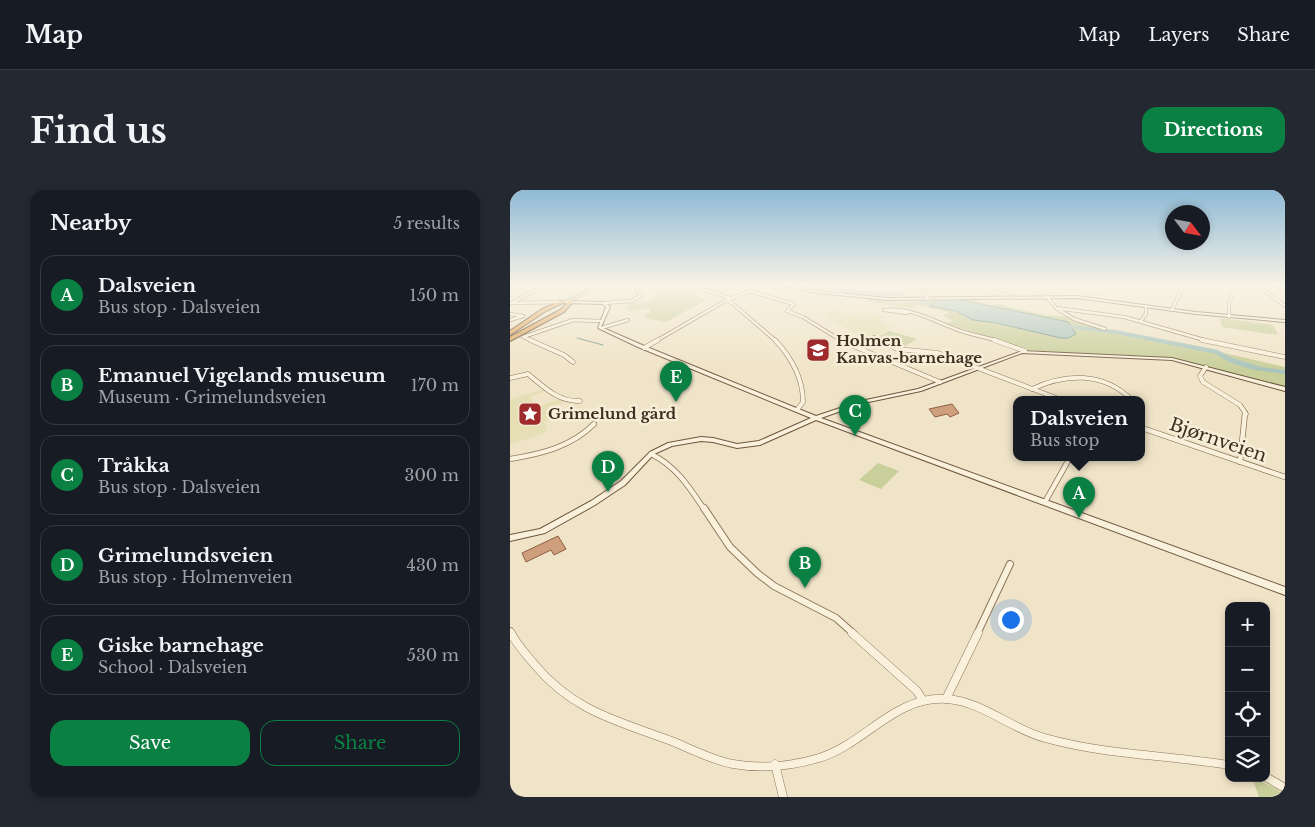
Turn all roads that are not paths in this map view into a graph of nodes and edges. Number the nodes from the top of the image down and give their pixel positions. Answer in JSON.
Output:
{"nodes":[{"id":1,"x":548,"y":313,"type":"edge"},
{"id":2,"x":557,"y":313,"type":"tunnel mouth"},
{"id":3,"x":604,"y":313,"type":"edge"},
{"id":4,"x":703,"y":313,"type":"edge"},
{"id":5,"x":745,"y":313,"type":"edge"},
{"id":6,"x":793,"y":313,"type":"edge"},
{"id":7,"x":908,"y":313,"type":"edge"},
{"id":8,"x":1065,"y":313,"type":"edge"},
{"id":9,"x":1105,"y":313,"type":"edge"},
{"id":10,"x":1146,"y":313,"type":"edge"},
{"id":11,"x":1199,"y":313,"type":"edge"},
{"id":12,"x":1229,"y":313,"type":"edge"},
{"id":13,"x":510,"y":314,"type":"edge"},
{"id":14,"x":1229,"y":317,"type":"junction"},
{"id":15,"x":510,"y":320,"type":"edge"},
{"id":16,"x":628,"y":320,"type":"dead end"},
{"id":17,"x":600,"y":321,"type":"junction"},
{"id":18,"x":1140,"y":321,"type":"junction"},
{"id":19,"x":1285,"y":321,"type":"edge"},
{"id":20,"x":601,"y":328,"type":"junction"},
{"id":21,"x":1105,"y":329,"type":"dead end"},
{"id":22,"x":510,"y":336,"type":"edge"},
{"id":23,"x":874,"y":337,"type":"dead end"},
{"id":24,"x":644,"y":348,"type":"junction"},
{"id":25,"x":1027,"y":351,"type":"junction"},
{"id":26,"x":1285,"y":358,"type":"edge"},
{"id":27,"x":573,"y":362,"type":"dead end"},
{"id":28,"x":977,"y":368,"type":"junction"},
{"id":29,"x":1206,"y":368,"type":"junction"},
{"id":30,"x":510,"y":378,"type":"edge"},
{"id":31,"x":940,"y":382,"type":"junction"},
{"id":32,"x":1032,"y":389,"type":"junction"},
{"id":33,"x":1285,"y":389,"type":"edge"},
{"id":34,"x":1051,"y":396,"type":"edge"},
{"id":35,"x":1127,"y":396,"type":"edge"},
{"id":36,"x":580,"y":402,"type":"dead end"},
{"id":37,"x":797,"y":410,"type":"junction"},
{"id":38,"x":816,"y":418,"type":"junction"},
{"id":39,"x":594,"y":424,"type":"dead end"},
{"id":40,"x":1145,"y":429,"type":"edge"},
{"id":41,"x":651,"y":454,"type":"junction"},
{"id":42,"x":510,"y":459,"type":"edge"},
{"id":43,"x":1068,"y":461,"type":"dead end"},
{"id":44,"x":1240,"y":462,"type":"junction"},
{"id":45,"x":1285,"y":477,"type":"edge"},
{"id":46,"x":1045,"y":502,"type":"junction"},
{"id":47,"x":510,"y":538,"type":"edge"},
{"id":48,"x":1010,"y":564,"type":"dead end"},
{"id":49,"x":1285,"y":591,"type":"edge"},
{"id":50,"x":510,"y":631,"type":"edge"},
{"id":51,"x":946,"y":699,"type":"junction"},
{"id":52,"x":923,"y":701,"type":"junction"},
{"id":53,"x":775,"y":764,"type":"junction"},
{"id":54,"x":1225,"y":764,"type":"edge"},
{"id":55,"x":1270,"y":779,"type":"edge"},
{"id":56,"x":1285,"y":788,"type":"edge"},
{"id":57,"x":783,"y":797,"type":"edge"}],
"edges":[{"from":1,"to":22,"type":"highway"},
{"from":2,"to":22,"type":"highway"},
{"from":3,"to":17,"type":"street"},
{"from":4,"to":24,"type":"street"},
{"from":5,"to":37,"type":"street"},
{"from":6,"to":31,"type":"street"},
{"from":7,"to":25,"type":"street"},
{"from":8,"to":21,"type":"street"},
{"from":9,"to":18,"type":"street"},
{"from":10,"to":18,"type":"street"},
{"from":11,"to":14,"type":"street"},
{"from":12,"to":14,"type":"street"},
{"from":13,"to":15,"type":"street"},
{"from":14,"to":19,"type":"street"},
{"from":16,"to":20,"type":"street"},
{"from":17,"to":20,"type":"street"},
{"from":17,"to":27,"type":"street"},
{"from":18,"to":26,"type":"street"},
{"from":20,"to":24,"type":"street"},
{"from":23,"to":28,"type":"street"},
{"from":24,"to":37,"type":"street"},
{"from":25,"to":28,"type":"street"},
{"from":25,"to":29,"type":"street"},
{"from":28,"to":31,"type":"street"},
{"from":28,"to":32,"type":"street"},
{"from":29,"to":33,"type":"street"},
{"from":29,"to":44,"type":"street"},
{"from":30,"to":36,"type":"street"},
{"from":31,"to":38,"type":"street"},
{"from":32,"to":34,"type":"street"},
{"from":32,"to":35,"type":"street"},
{"from":37,"to":38,"type":"street"},
{"from":38,"to":41,"type":"street"},
{"from":38,"to":46,"type":"street"},
{"from":39,"to":42,"type":"street"},
{"from":40,"to":44,"type":"street","name":"Bjørnveien"},
{"from":41,"to":47,"type":"street"},
{"from":41,"to":52,"type":"street"},
{"from":43,"to":46,"type":"street"},
{"from":44,"to":45,"type":"street","name":"Bjørnveien"},
{"from":46,"to":49,"type":"street"},
{"from":48,"to":51,"type":"street"},
{"from":50,"to":53,"type":"street"},
{"from":51,"to":52,"type":"street"},
{"from":51,"to":54,"type":"street"},
{"from":52,"to":53,"type":"street"},
{"from":53,"to":57,"type":"street"},
{"from":55,"to":56,"type":"street"}]}
